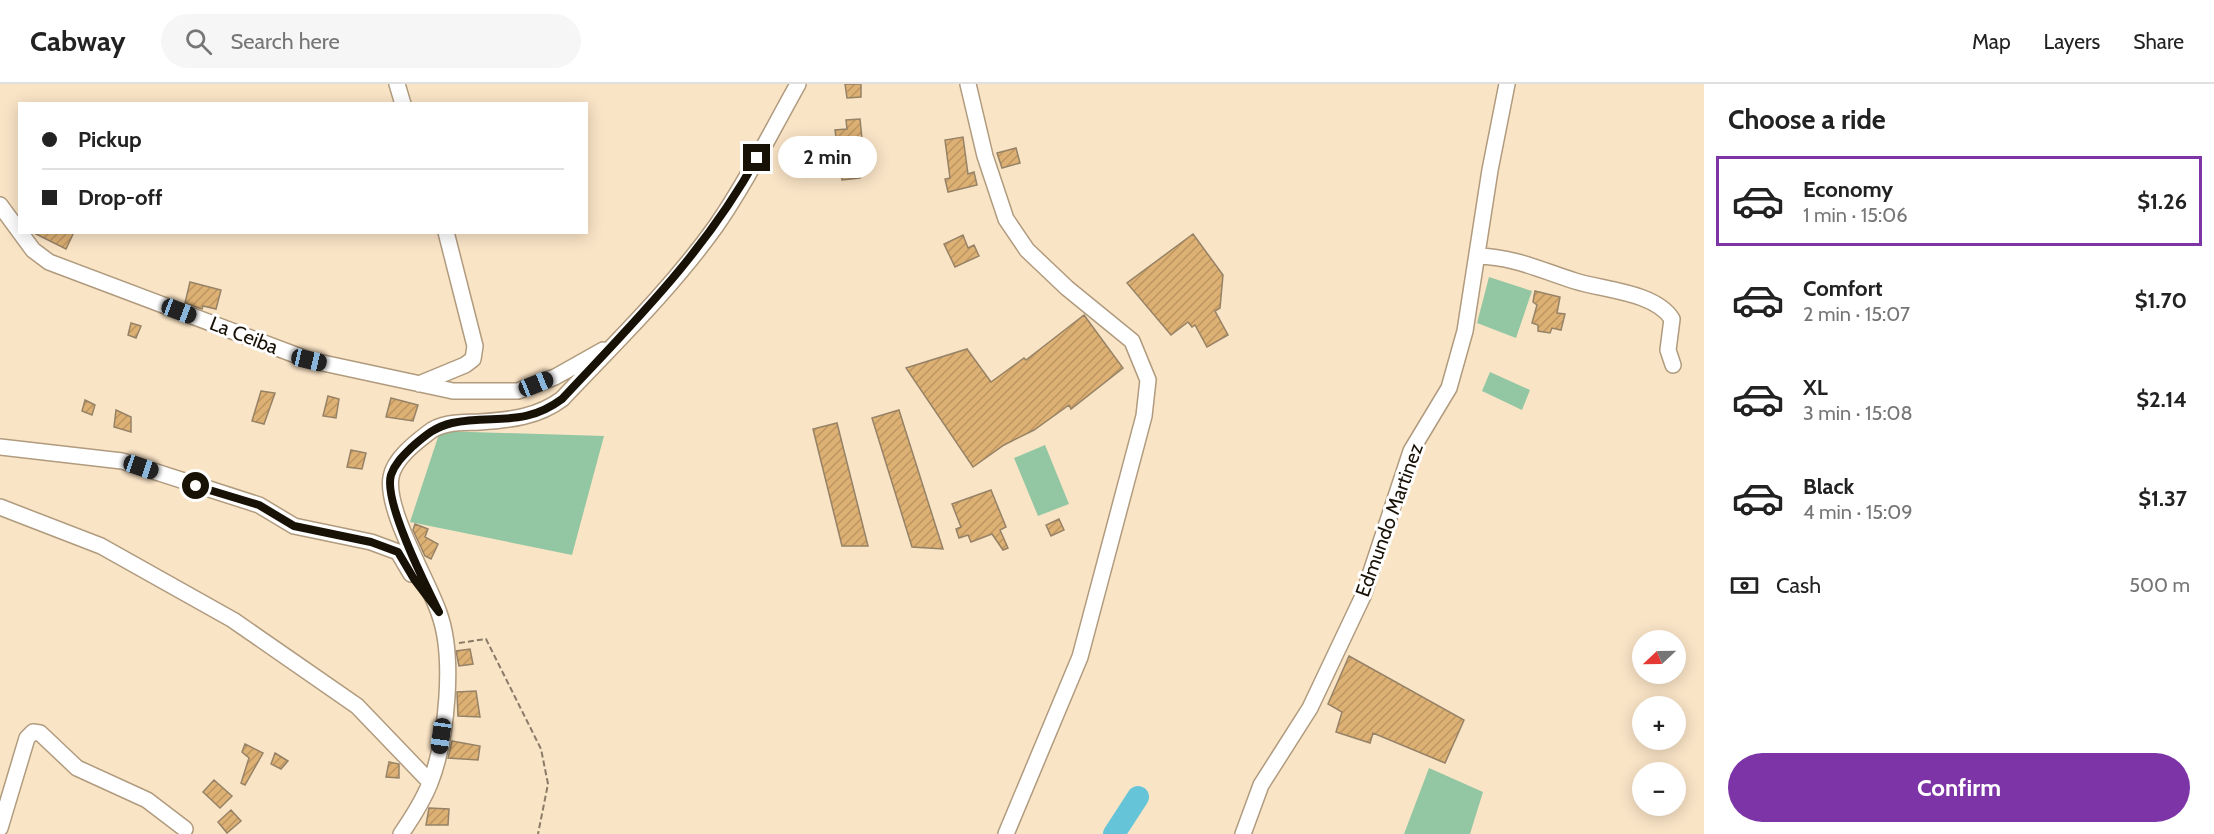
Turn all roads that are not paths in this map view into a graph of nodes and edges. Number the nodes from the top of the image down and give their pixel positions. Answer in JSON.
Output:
{"nodes":[{"id":1,"x":397,"y":84,"type":"edge"},
{"id":2,"x":798,"y":84,"type":"edge"},
{"id":3,"x":968,"y":84,"type":"edge"},
{"id":4,"x":1507,"y":84,"type":"edge"},
{"id":5,"x":402,"y":102,"type":"edge"},
{"id":6,"x":0,"y":205,"type":"edge"},
{"id":7,"x":18,"y":230,"type":"edge"},
{"id":8,"x":21,"y":234,"type":"edge"},
{"id":9,"x":447,"y":234,"type":"edge"},
{"id":10,"x":1477,"y":256,"type":"junction"},
{"id":11,"x":616,"y":342,"type":"junction"},
{"id":12,"x":1673,"y":365,"type":"dead end"},
{"id":13,"x":419,"y":384,"type":"junction"},
{"id":14,"x":0,"y":447,"type":"edge"},
{"id":15,"x":0,"y":507,"type":"edge"},
{"id":16,"x":439,"y":612,"type":"junction"},
{"id":17,"x":430,"y":782,"type":"junction"},
{"id":18,"x":0,"y":828,"type":"edge"},
{"id":19,"x":185,"y":829,"type":"dead end"},
{"id":20,"x":401,"y":834,"type":"edge"},
{"id":21,"x":1006,"y":834,"type":"edge"},
{"id":22,"x":1243,"y":834,"type":"edge"}],
"edges":[{"from":1,"to":5,"type":"street"},
{"from":2,"to":11,"type":"street"},
{"from":3,"to":21,"type":"street"},
{"from":4,"to":10,"type":"street","name":"Edmundo Martinez"},
{"from":6,"to":7,"type":"street","name":"La Ceiba"},
{"from":8,"to":13,"type":"street","name":"La Ceiba"},
{"from":9,"to":13,"type":"street"},
{"from":10,"to":12,"type":"street"},
{"from":10,"to":22,"type":"street","name":"Edmundo Martinez"},
{"from":11,"to":13,"type":"street","name":"La Ceiba"},
{"from":11,"to":16,"type":"street"},
{"from":14,"to":16,"type":"street"},
{"from":15,"to":17,"type":"street"},
{"from":16,"to":17,"type":"street"},
{"from":17,"to":20,"type":"street"},
{"from":18,"to":19,"type":"street"}]}
